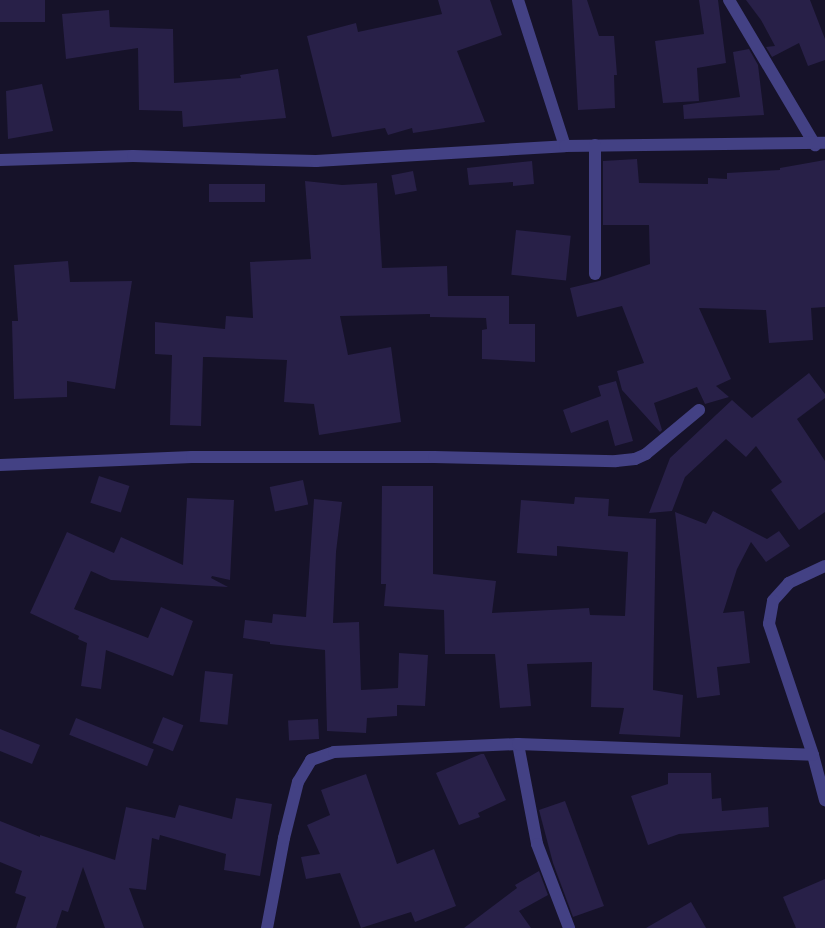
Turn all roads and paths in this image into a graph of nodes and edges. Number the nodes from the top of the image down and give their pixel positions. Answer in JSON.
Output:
{"nodes":[{"id":1,"x":518,"y":0,"type":"edge"},
{"id":2,"x":729,"y":0,"type":"edge"},
{"id":3,"x":820,"y":144,"type":"edge"},
{"id":4,"x":595,"y":145,"type":"junction"},
{"id":5,"x":565,"y":146,"type":"junction"},
{"id":6,"x":0,"y":160,"type":"edge"},
{"id":7,"x":595,"y":274,"type":"dead end"},
{"id":8,"x":700,"y":410,"type":"dead end"},
{"id":9,"x":0,"y":465,"type":"edge"},
{"id":10,"x":825,"y":566,"type":"edge"},
{"id":11,"x":518,"y":744,"type":"junction"},
{"id":12,"x":813,"y":755,"type":"junction"},
{"id":13,"x":825,"y":800,"type":"edge"},
{"id":14,"x":267,"y":928,"type":"edge"},
{"id":15,"x":569,"y":928,"type":"edge"}],
"edges":[{"from":1,"to":5,"type":"street"},
{"from":2,"to":3,"type":"street"},
{"from":3,"to":4,"type":"street"},
{"from":4,"to":5,"type":"street"},
{"from":4,"to":7,"type":"street"},
{"from":5,"to":6,"type":"street"},
{"from":8,"to":9,"type":"street"},
{"from":10,"to":12,"type":"street"},
{"from":11,"to":12,"type":"street"},
{"from":11,"to":14,"type":"street"},
{"from":11,"to":15,"type":"street"},
{"from":12,"to":13,"type":"street"}]}
